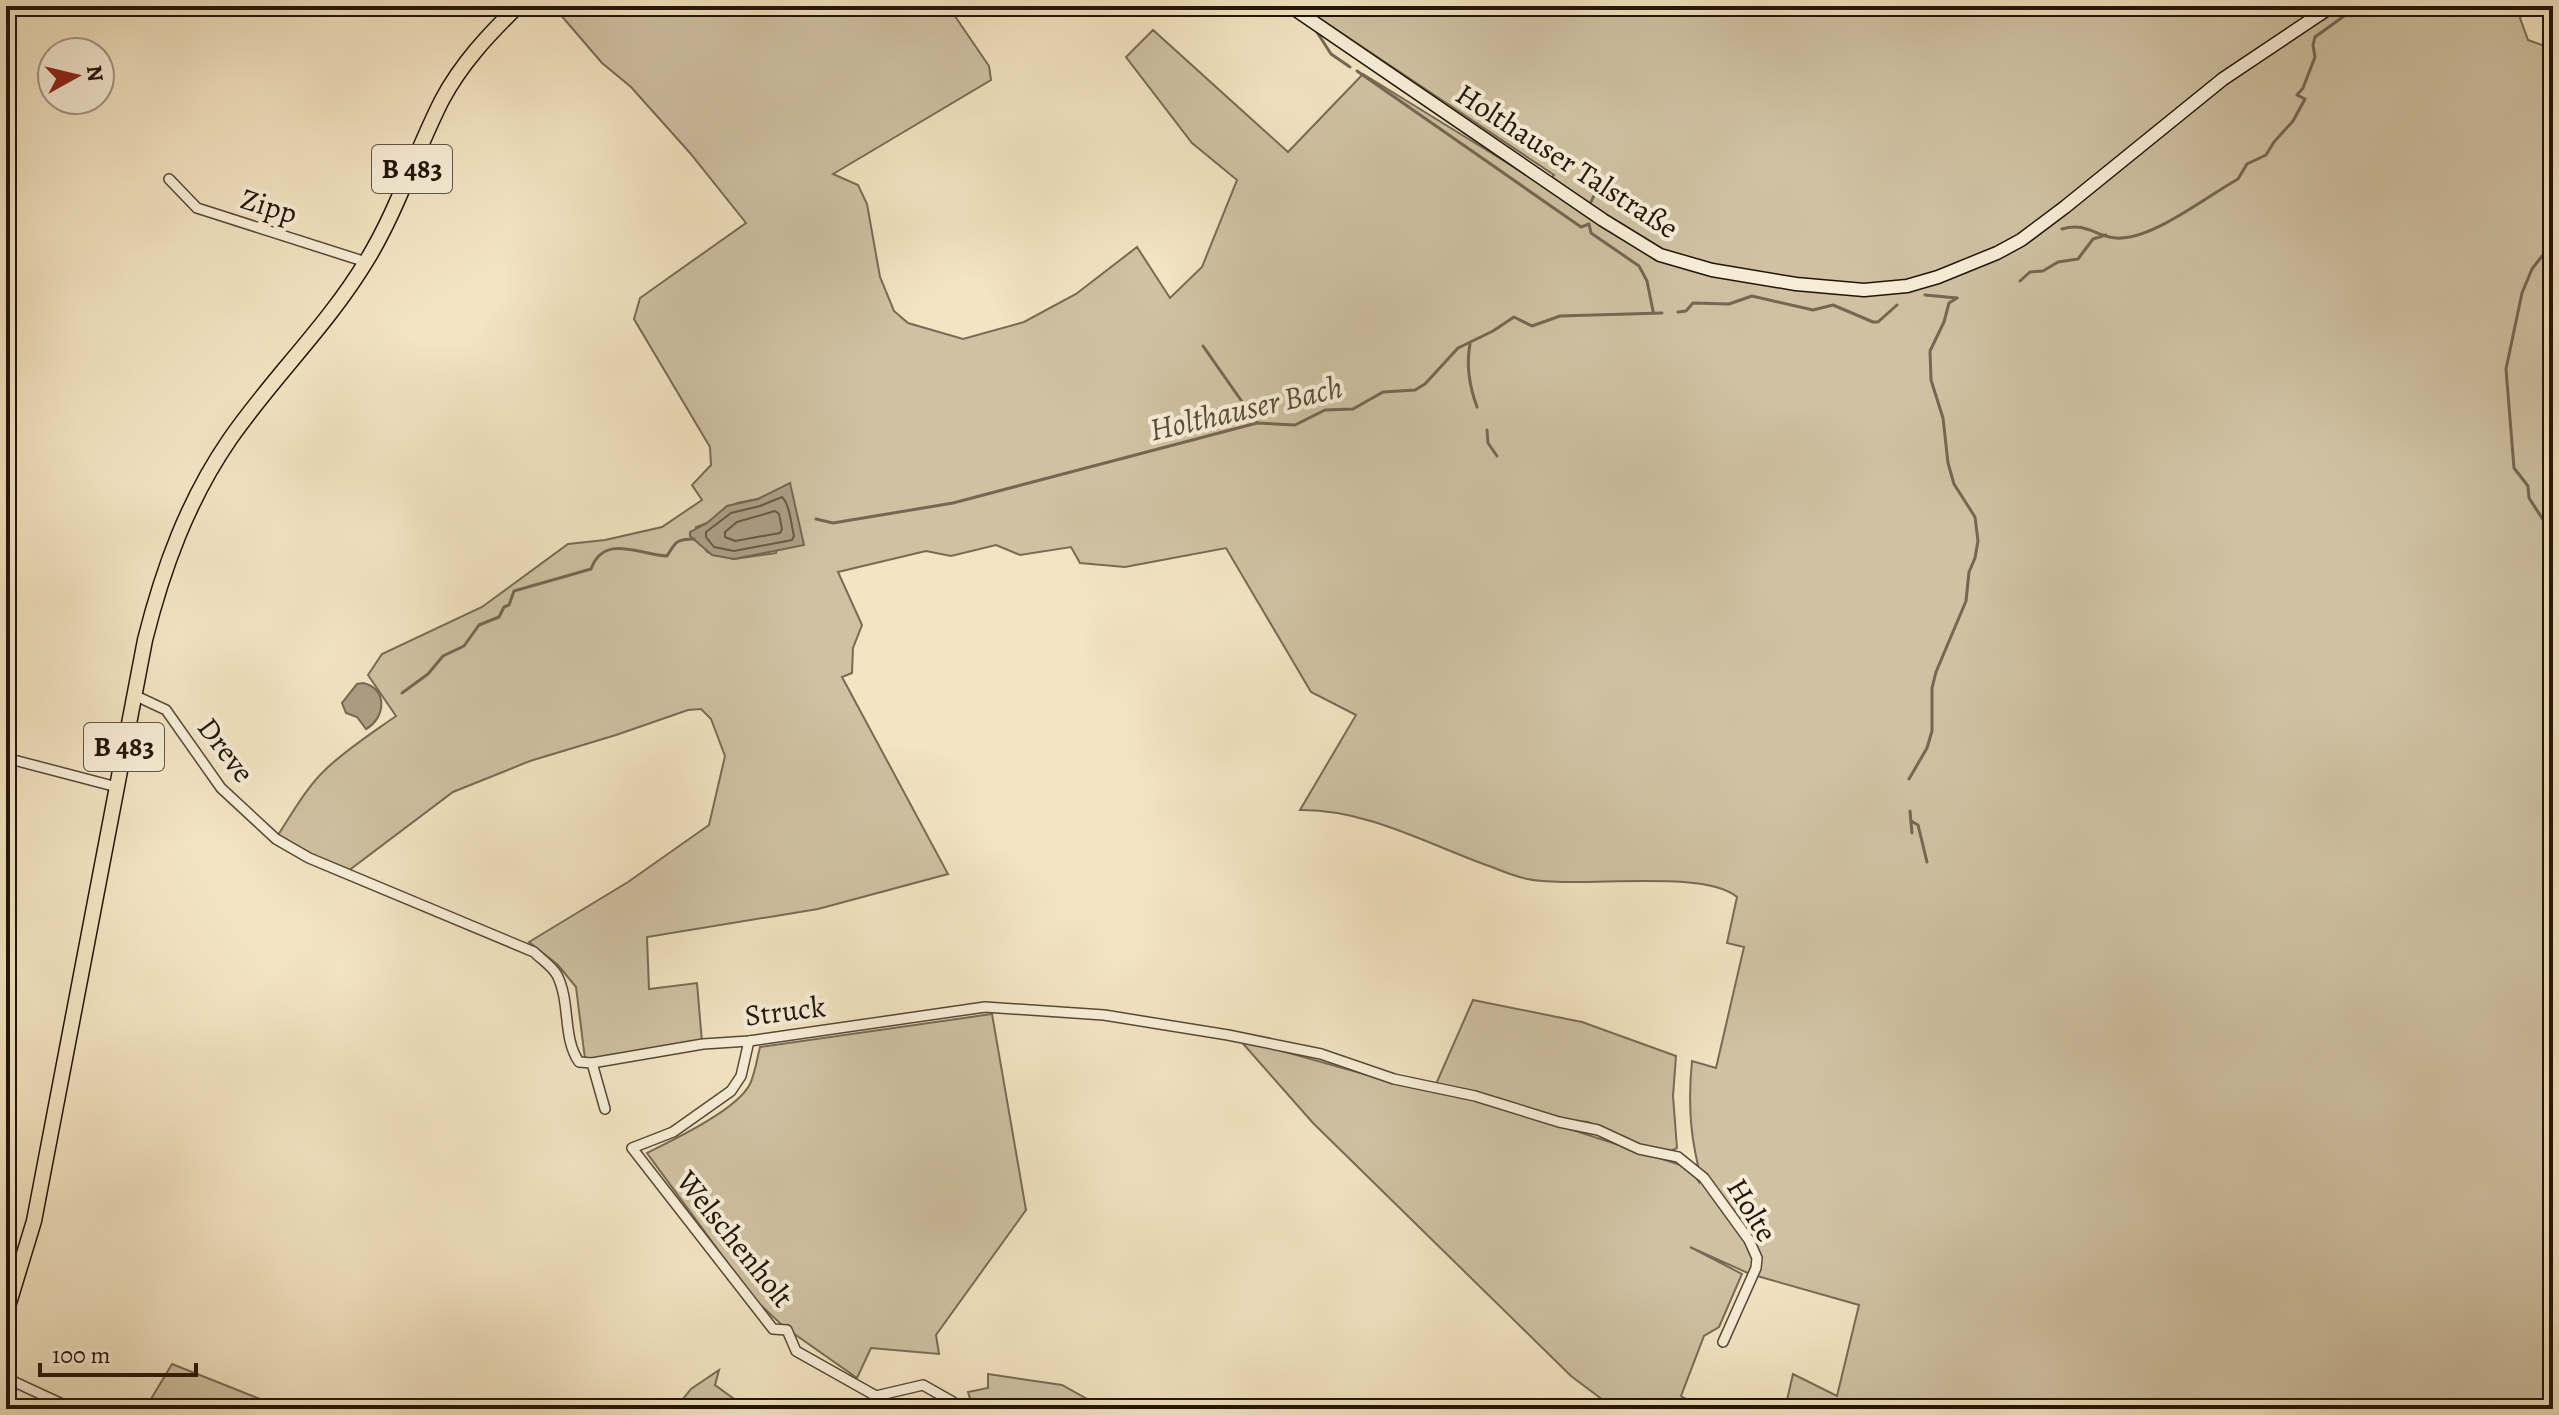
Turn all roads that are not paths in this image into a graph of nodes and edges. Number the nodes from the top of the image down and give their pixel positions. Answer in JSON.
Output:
{"nodes":[{"id":1,"x":518,"y":6,"type":"edge"},
{"id":2,"x":1290,"y":6,"type":"edge"},
{"id":3,"x":2332,"y":6,"type":"edge"},
{"id":4,"x":169,"y":179,"type":"dead end"},
{"id":5,"x":366,"y":262,"type":"junction"},
{"id":6,"x":134,"y":695,"type":"junction"},
{"id":7,"x":6,"y":758,"type":"edge"},
{"id":8,"x":117,"y":787,"type":"junction"},
{"id":9,"x":749,"y":1041,"type":"junction"},
{"id":10,"x":592,"y":1063,"type":"junction"},
{"id":11,"x":605,"y":1109,"type":"dead end"},
{"id":12,"x":1678,"y":1157,"type":"joint"},
{"id":13,"x":6,"y":1313,"type":"edge"},
{"id":14,"x":1723,"y":1342,"type":"dead end"},
{"id":15,"x":6,"y":1378,"type":"edge"},
{"id":16,"x":953,"y":1402,"type":"dead end"},
{"id":17,"x":73,"y":1409,"type":"edge"}],
"edges":[{"from":1,"to":5,"type":"main road","number":"B 483"},
{"from":2,"to":3,"type":"street","name":"Holthauser Talstraße"},
{"from":4,"to":5,"type":"street","name":"Zipp"},
{"from":5,"to":6,"type":"main road","number":"B 483"},
{"from":6,"to":8,"type":"main road","number":"B 483"},
{"from":6,"to":10,"type":"street","name":"Dreve"},
{"from":7,"to":8,"type":"street"},
{"from":8,"to":13,"type":"main road","number":"B 483"},
{"from":9,"to":10,"type":"street","name":"Struck"},
{"from":9,"to":12,"type":"street","name":"Struck"},
{"from":9,"to":16,"type":"street","name":"Welschenholt"},
{"from":10,"to":11,"type":"street"},
{"from":12,"to":14,"type":"street","name":"Holte"},
{"from":15,"to":17,"type":"street"}]}
